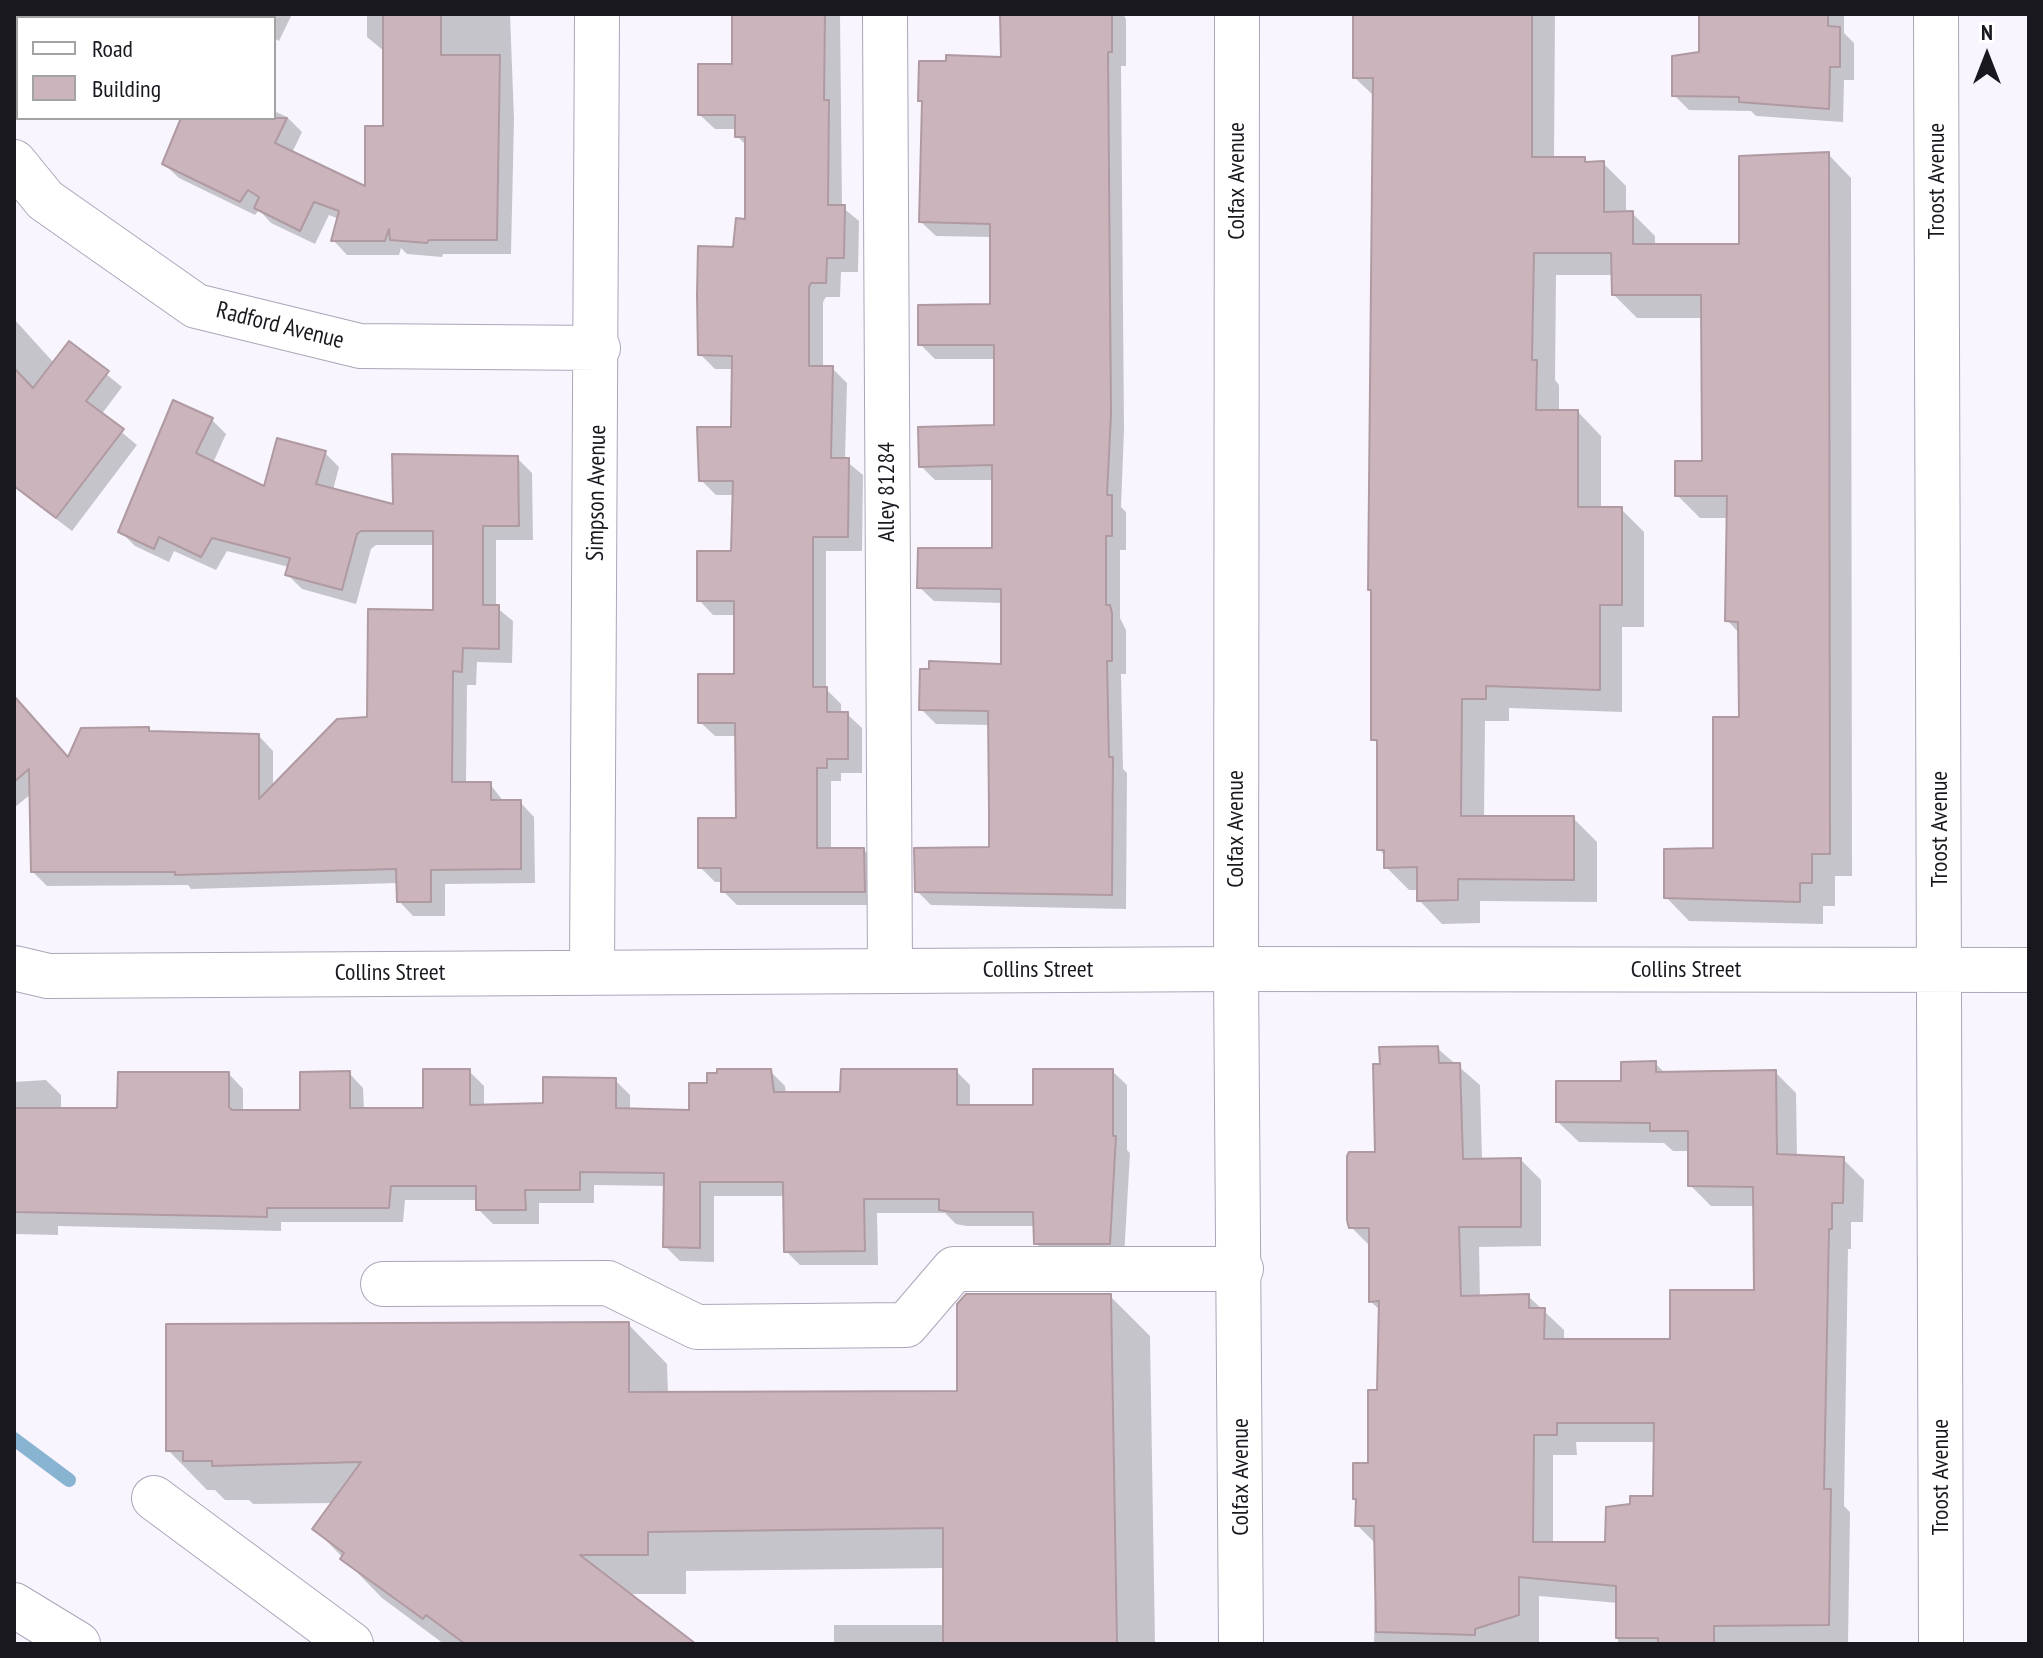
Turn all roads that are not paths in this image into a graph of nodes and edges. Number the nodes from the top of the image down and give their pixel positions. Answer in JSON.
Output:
{"nodes":[{"id":1,"x":597,"y":14,"type":"edge"},
{"id":2,"x":885,"y":14,"type":"edge"},
{"id":3,"x":1237,"y":14,"type":"edge"},
{"id":4,"x":1936,"y":14,"type":"edge"},
{"id":5,"x":14,"y":162,"type":"edge"},
{"id":6,"x":598,"y":348,"type":"junction"},
{"id":7,"x":1236,"y":969,"type":"junction"},
{"id":8,"x":890,"y":970,"type":"junction"},
{"id":9,"x":1940,"y":970,"type":"junction"},
{"id":10,"x":2029,"y":970,"type":"edge"},
{"id":11,"x":592,"y":971,"type":"junction"},
{"id":12,"x":31,"y":972,"type":"edge"},
{"id":13,"x":1241,"y":1269,"type":"junction"},
{"id":14,"x":383,"y":1284,"type":"dead end"},
{"id":15,"x":154,"y":1498,"type":"dead end"},
{"id":16,"x":14,"y":1605,"type":"edge"},
{"id":17,"x":78,"y":1644,"type":"edge"},
{"id":18,"x":351,"y":1644,"type":"edge"},
{"id":19,"x":1241,"y":1644,"type":"edge"},
{"id":20,"x":1941,"y":1644,"type":"edge"}],
"edges":[{"from":1,"to":6,"type":"main road","name":"Simpson Avenue"},
{"from":2,"to":8,"type":"main road","name":"Alley 81284"},
{"from":3,"to":7,"type":"main road","name":"Colfax Avenue"},
{"from":4,"to":9,"type":"main road","name":"Troost Avenue"},
{"from":5,"to":6,"type":"main road","name":"Radford Avenue"},
{"from":6,"to":11,"type":"main road","name":"Simpson Avenue"},
{"from":7,"to":8,"type":"main road","name":"Collins Street"},
{"from":7,"to":9,"type":"main road","name":"Collins Street"},
{"from":7,"to":13,"type":"main road","name":"Colfax Avenue"},
{"from":8,"to":11,"type":"main road","name":"Collins Street"},
{"from":9,"to":10,"type":"main road","name":"Collins Street"},
{"from":9,"to":20,"type":"main road","name":"Troost Avenue"},
{"from":11,"to":12,"type":"main road","name":"Collins Street"},
{"from":13,"to":14,"type":"main road"},
{"from":13,"to":19,"type":"main road","name":"Colfax Avenue"},
{"from":15,"to":18,"type":"main road"},
{"from":16,"to":17,"type":"main road"}]}
